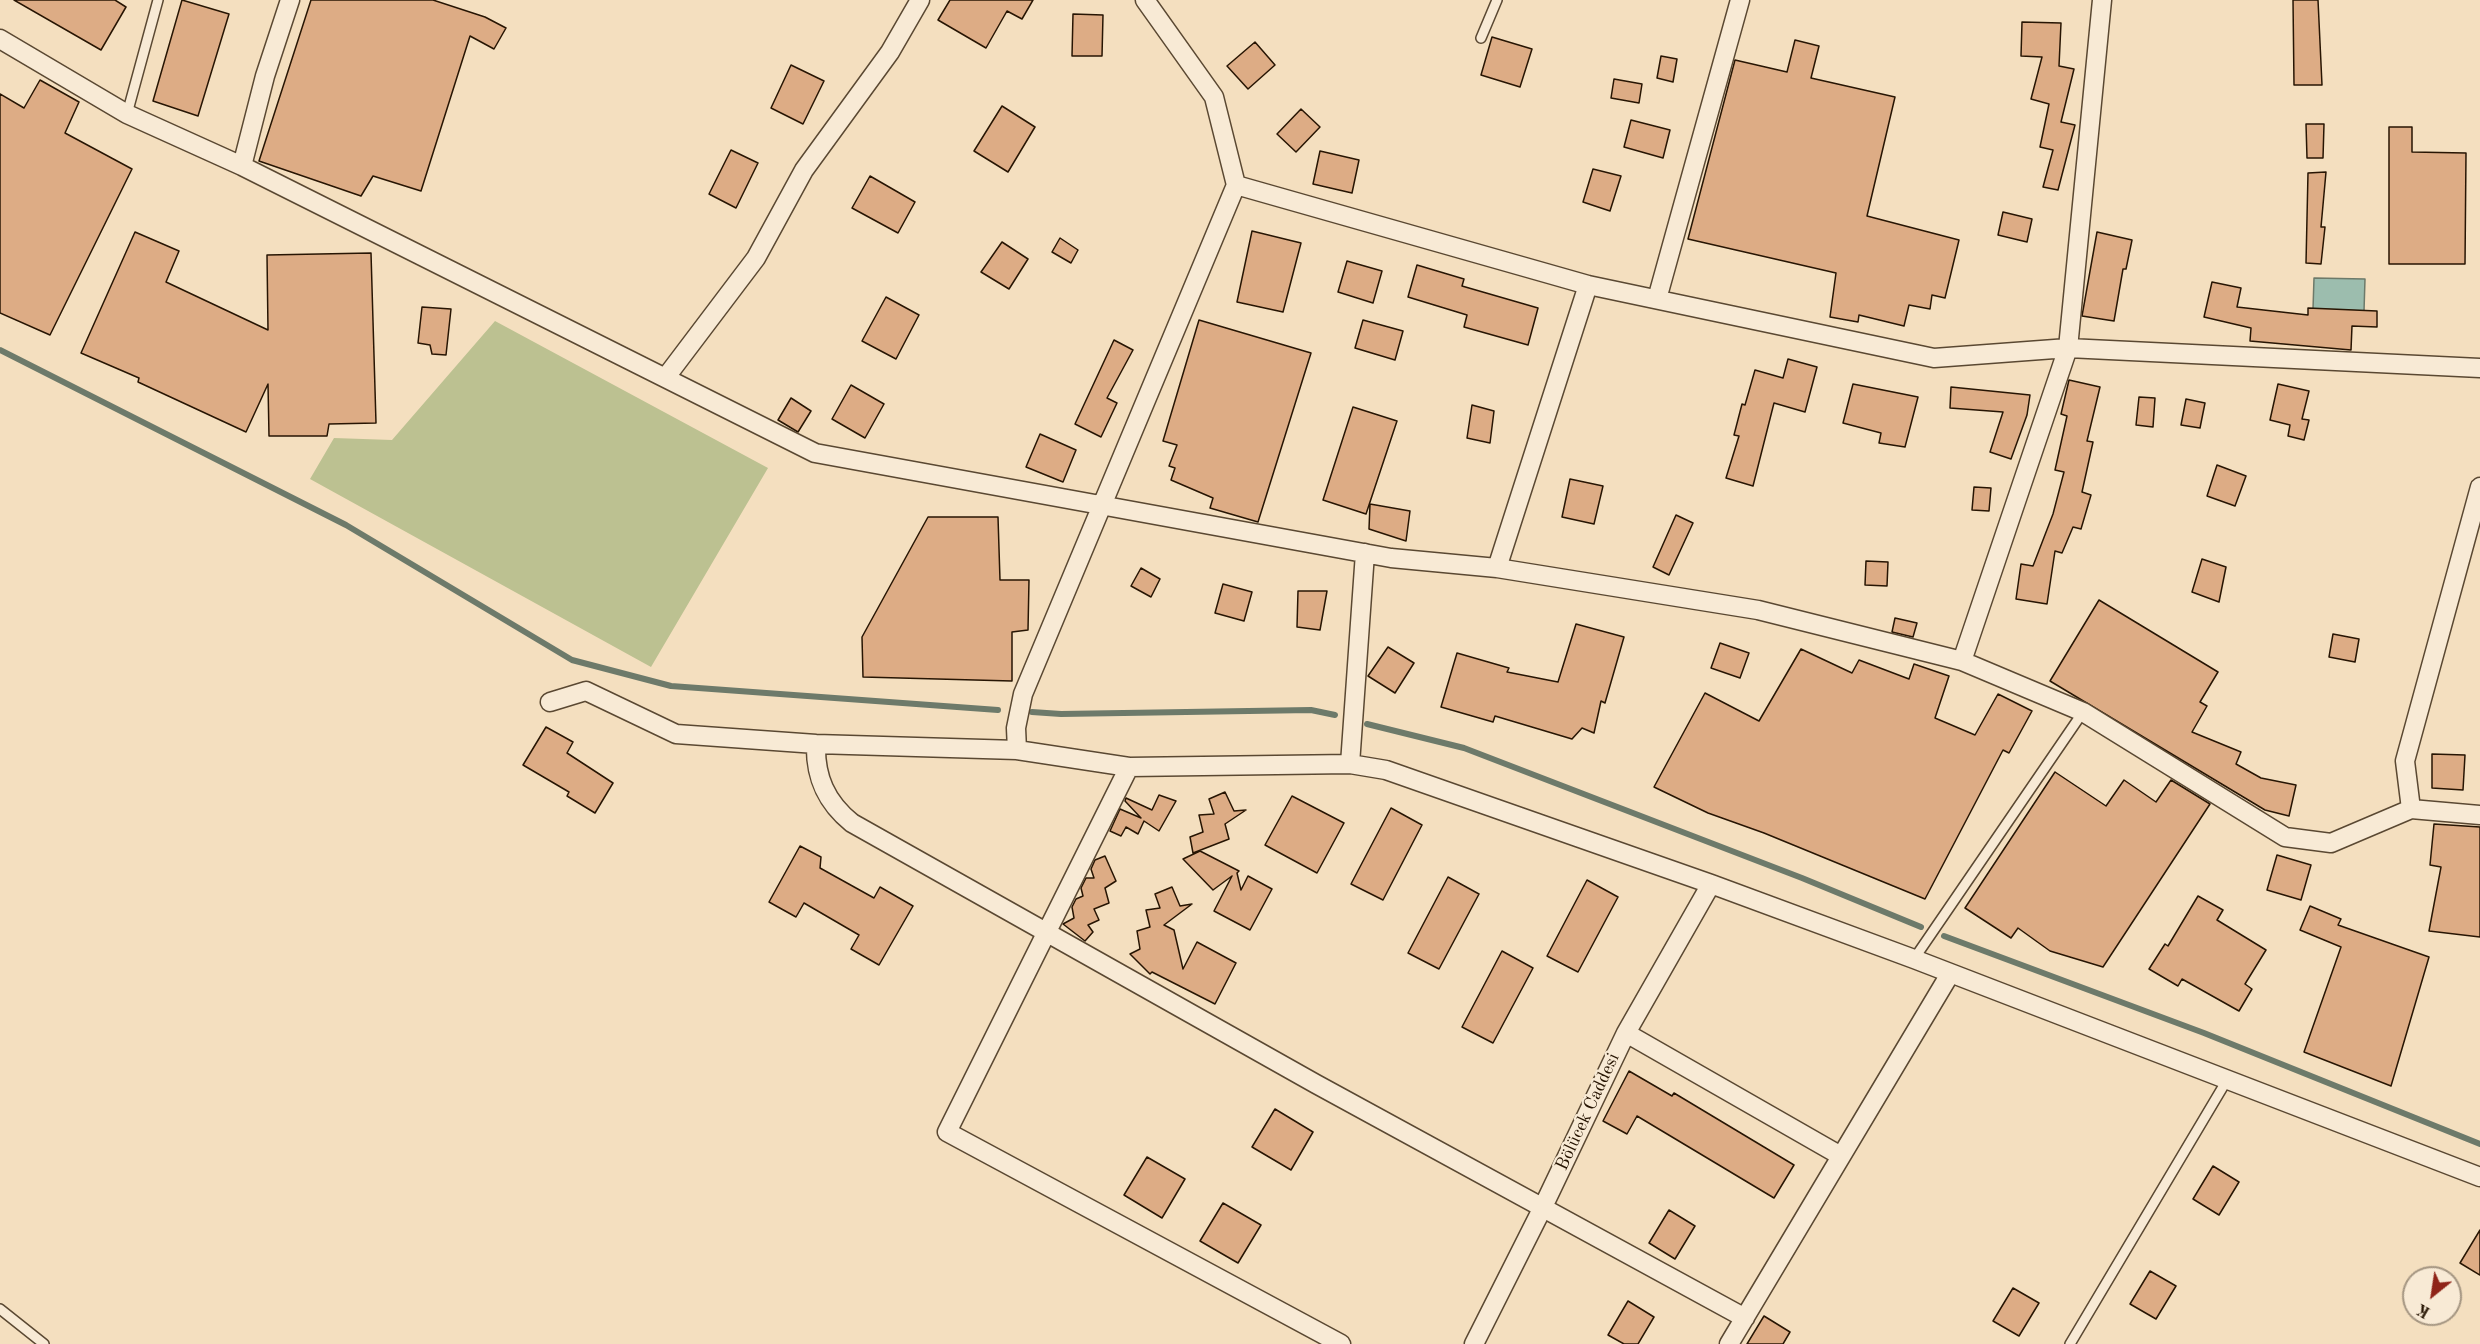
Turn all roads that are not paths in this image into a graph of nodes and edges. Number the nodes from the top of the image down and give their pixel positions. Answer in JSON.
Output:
{"nodes":[{"id":1,"x":158,"y":0,"type":"edge"},
{"id":2,"x":290,"y":0,"type":"edge"},
{"id":3,"x":920,"y":0,"type":"edge"},
{"id":4,"x":1145,"y":0,"type":"edge"},
{"id":5,"x":1497,"y":0,"type":"edge"},
{"id":6,"x":1740,"y":0,"type":"edge"},
{"id":7,"x":2102,"y":0,"type":"edge"},
{"id":8,"x":1481,"y":38,"type":"dead end"},
{"id":9,"x":0,"y":39,"type":"edge"},
{"id":10,"x":127,"y":114,"type":"junction"},
{"id":11,"x":242,"y":166,"type":"junction"},
{"id":12,"x":1236,"y":185,"type":"junction"},
{"id":13,"x":1588,"y":285,"type":"junction"},
{"id":14,"x":1657,"y":299,"type":"junction"},
{"id":15,"x":2068,"y":348,"type":"junction"},
{"id":16,"x":2480,"y":368,"type":"edge"},
{"id":17,"x":666,"y":377,"type":"junction"},
{"id":18,"x":2480,"y":487,"type":"edge"},
{"id":19,"x":1102,"y":503,"type":"junction"},
{"id":20,"x":1365,"y":554,"type":"junction"},
{"id":21,"x":1497,"y":568,"type":"junction"},
{"id":22,"x":1962,"y":661,"type":"junction"},
{"id":23,"x":550,"y":702,"type":"dead end"},
{"id":24,"x":2083,"y":712,"type":"junction"},
{"id":25,"x":816,"y":744,"type":"junction"},
{"id":26,"x":1017,"y":750,"type":"junction"},
{"id":27,"x":1350,"y":764,"type":"junction"},
{"id":28,"x":1129,"y":767,"type":"junction"},
{"id":29,"x":2410,"y":809,"type":"junction"},
{"id":30,"x":2480,"y":815,"type":"edge"},
{"id":31,"x":1711,"y":884,"type":"junction"},
{"id":32,"x":1047,"y":933,"type":"junction"},
{"id":33,"x":1917,"y":954,"type":"junction"},
{"id":34,"x":1950,"y":974,"type":"junction"},
{"id":35,"x":1626,"y":1033,"type":"junction"},
{"id":36,"x":2227,"y":1080,"type":"junction"},
{"id":37,"x":1840,"y":1156,"type":"junction"},
{"id":38,"x":2480,"y":1177,"type":"edge"},
{"id":39,"x":1542,"y":1209,"type":"junction"},
{"id":40,"x":0,"y":1309,"type":"edge"},
{"id":41,"x":1745,"y":1318,"type":"junction"},
{"id":42,"x":44,"y":1344,"type":"edge"},
{"id":43,"x":1341,"y":1344,"type":"edge"},
{"id":44,"x":1474,"y":1344,"type":"edge"},
{"id":45,"x":1730,"y":1344,"type":"edge"},
{"id":46,"x":2070,"y":1344,"type":"edge"}],
"edges":[{"from":1,"to":10,"type":"lane"},
{"from":2,"to":11,"type":"street"},
{"from":3,"to":17,"type":"street"},
{"from":4,"to":12,"type":"street"},
{"from":5,"to":8,"type":"lane"},
{"from":6,"to":14,"type":"street"},
{"from":7,"to":15,"type":"street"},
{"from":9,"to":10,"type":"street"},
{"from":10,"to":11,"type":"street"},
{"from":11,"to":17,"type":"street"},
{"from":12,"to":13,"type":"street"},
{"from":12,"to":19,"type":"street"},
{"from":13,"to":14,"type":"street"},
{"from":13,"to":21,"type":"street"},
{"from":14,"to":15,"type":"street"},
{"from":15,"to":16,"type":"street"},
{"from":15,"to":22,"type":"street"},
{"from":17,"to":19,"type":"street"},
{"from":18,"to":29,"type":"street"},
{"from":19,"to":20,"type":"street"},
{"from":19,"to":26,"type":"street"},
{"from":20,"to":21,"type":"street"},
{"from":20,"to":27,"type":"street"},
{"from":21,"to":22,"type":"street"},
{"from":22,"to":24,"type":"street"},
{"from":23,"to":25,"type":"street"},
{"from":24,"to":29,"type":"street"},
{"from":24,"to":33,"type":"lane"},
{"from":25,"to":26,"type":"street"},
{"from":25,"to":32,"type":"street"},
{"from":26,"to":28,"type":"street"},
{"from":27,"to":28,"type":"street"},
{"from":27,"to":31,"type":"street"},
{"from":28,"to":32,"type":"street"},
{"from":29,"to":30,"type":"street"},
{"from":31,"to":33,"type":"street"},
{"from":31,"to":35,"type":"street","name":"Bölücek Caddesi"},
{"from":32,"to":39,"type":"street"},
{"from":32,"to":43,"type":"street"},
{"from":33,"to":34,"type":"street"},
{"from":34,"to":36,"type":"street"},
{"from":34,"to":37,"type":"street"},
{"from":35,"to":37,"type":"street"},
{"from":35,"to":39,"type":"street","name":"Bölücek Caddesi"},
{"from":36,"to":38,"type":"street"},
{"from":36,"to":46,"type":"lane"},
{"from":37,"to":41,"type":"street"},
{"from":39,"to":41,"type":"street"},
{"from":39,"to":44,"type":"street","name":"Bölücek Caddesi"},
{"from":40,"to":42,"type":"lane"},
{"from":41,"to":45,"type":"street"}]}
